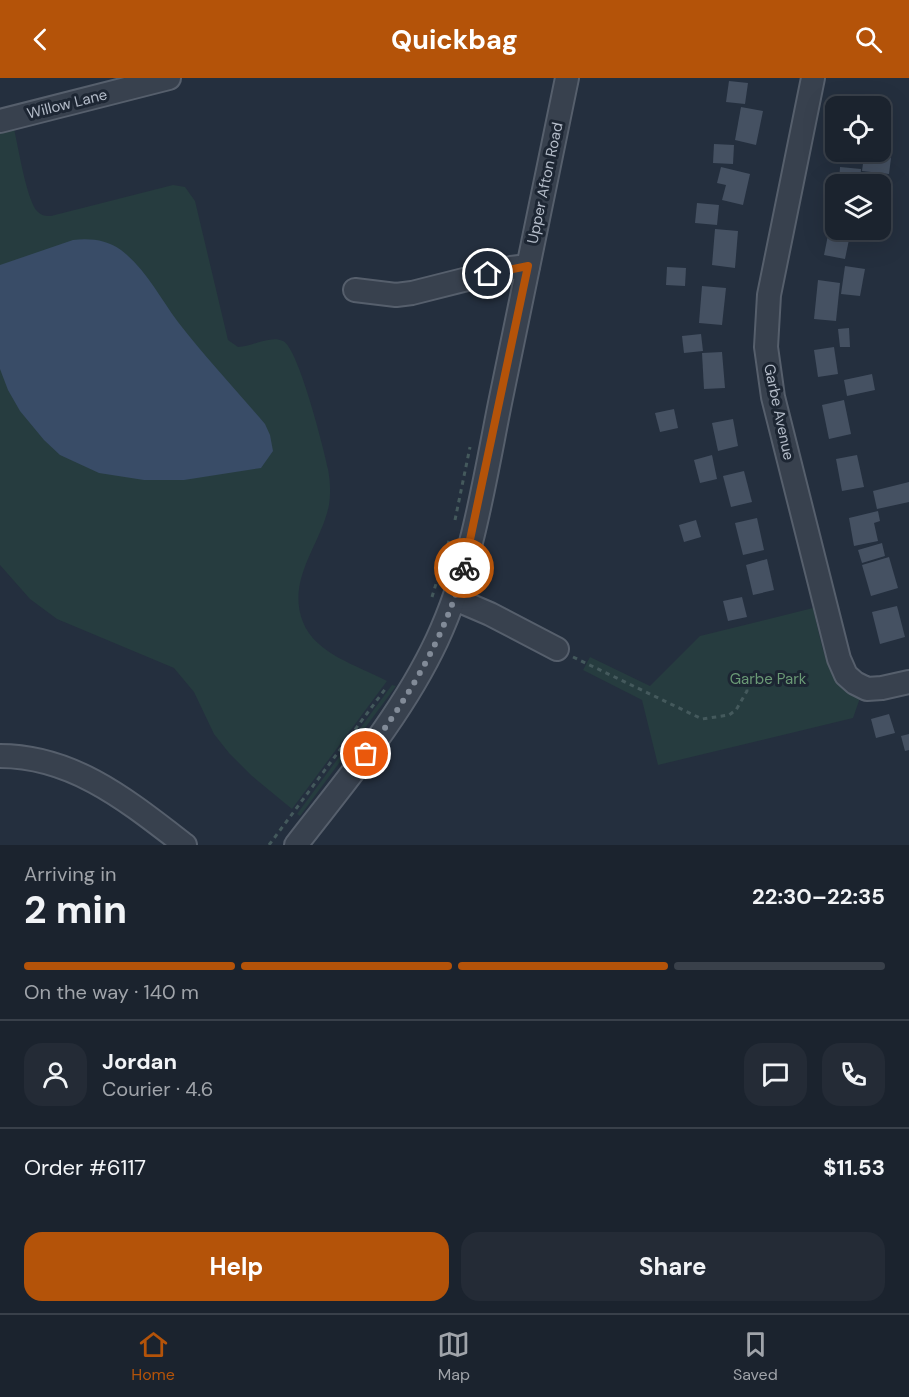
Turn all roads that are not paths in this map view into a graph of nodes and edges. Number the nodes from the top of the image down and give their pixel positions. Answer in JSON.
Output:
{"nodes":[{"id":1,"x":169,"y":78,"type":"edge"},
{"id":2,"x":567,"y":78,"type":"edge"},
{"id":3,"x":813,"y":78,"type":"edge"},
{"id":4,"x":0,"y":121,"type":"edge"},
{"id":5,"x":528,"y":266,"type":"junction"},
{"id":6,"x":355,"y":290,"type":"dead end"},
{"id":7,"x":455,"y":599,"type":"junction"},
{"id":8,"x":558,"y":649,"type":"road end"},
{"id":9,"x":909,"y":682,"type":"edge"},
{"id":10,"x":0,"y":756,"type":"edge"},
{"id":11,"x":185,"y":845,"type":"edge"},
{"id":12,"x":296,"y":845,"type":"edge"}],
"edges":[{"from":1,"to":4,"type":"street","name":"Willow Lane"},
{"from":2,"to":5,"type":"street","name":"Upper Afton Road"},
{"from":3,"to":9,"type":"street","name":"Garbe Avenue"},
{"from":5,"to":6,"type":"street"},
{"from":5,"to":7,"type":"street","name":"Upper Afton Road"},
{"from":7,"to":8,"type":"street"},
{"from":7,"to":12,"type":"street","name":"Upper Afton Road"},
{"from":10,"to":11,"type":"street"}]}
